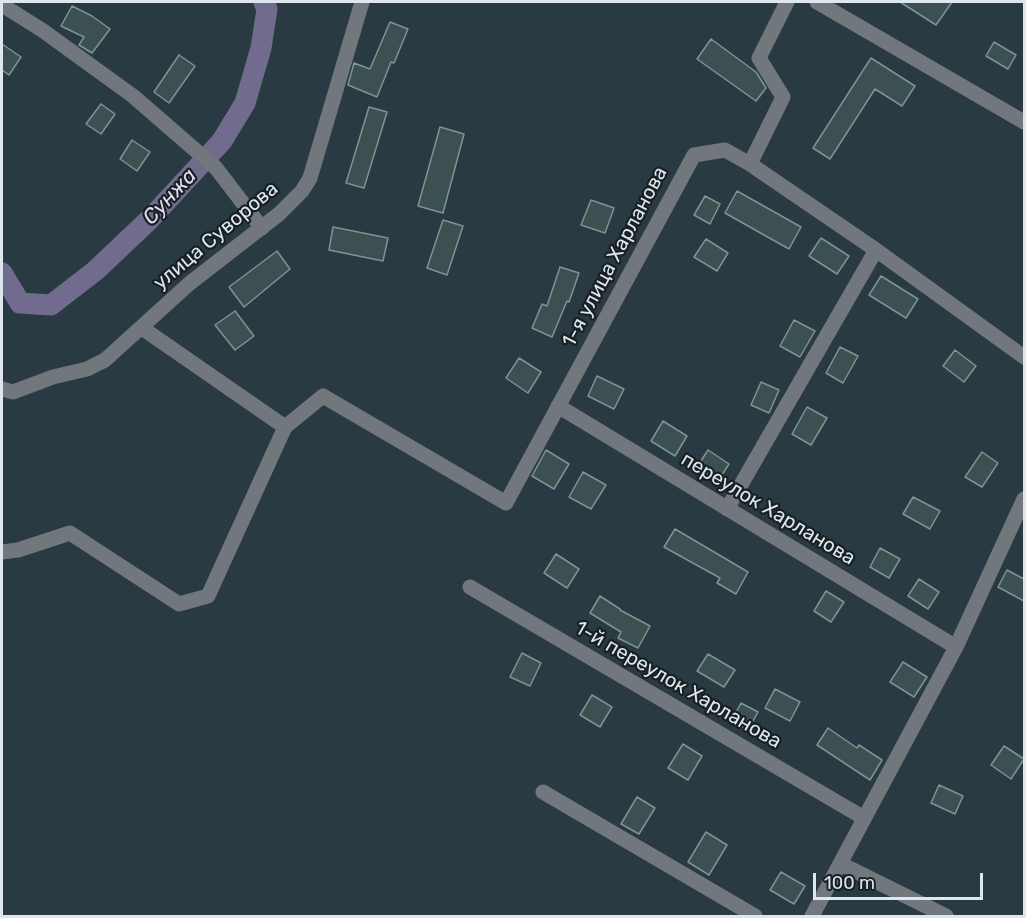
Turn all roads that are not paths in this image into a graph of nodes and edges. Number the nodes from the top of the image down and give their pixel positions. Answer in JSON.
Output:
{"nodes":[{"id":1,"x":362,"y":2,"type":"edge"},
{"id":2,"x":787,"y":2,"type":"edge"},
{"id":3,"x":817,"y":2,"type":"edge"},
{"id":4,"x":2,"y":5,"type":"edge"},
{"id":5,"x":1024,"y":122,"type":"edge"},
{"id":6,"x":750,"y":164,"type":"junction"},
{"id":7,"x":262,"y":228,"type":"junction"},
{"id":8,"x":876,"y":250,"type":"junction"},
{"id":9,"x":142,"y":328,"type":"junction"},
{"id":10,"x":1024,"y":357,"type":"edge"},
{"id":11,"x":2,"y":389,"type":"edge"},
{"id":12,"x":558,"y":406,"type":"junction"},
{"id":13,"x":285,"y":427,"type":"junction"},
{"id":14,"x":1024,"y":499,"type":"edge"},
{"id":15,"x":727,"y":509,"type":"junction"},
{"id":16,"x":2,"y":552,"type":"edge"},
{"id":17,"x":470,"y":587,"type":"dead end"},
{"id":18,"x":956,"y":648,"type":"junction"},
{"id":19,"x":543,"y":792,"type":"dead end"},
{"id":20,"x":864,"y":818,"type":"junction"},
{"id":21,"x":841,"y":864,"type":"junction"},
{"id":22,"x":755,"y":916,"type":"edge"},
{"id":23,"x":812,"y":916,"type":"edge"},
{"id":24,"x":946,"y":916,"type":"edge"}],
"edges":[{"from":1,"to":7,"type":"street","name":"улица Суворова"},
{"from":2,"to":6,"type":"street"},
{"from":3,"to":5,"type":"street"},
{"from":4,"to":7,"type":"street"},
{"from":6,"to":8,"type":"street"},
{"from":6,"to":12,"type":"street","name":"1-я улица Харланова"},
{"from":7,"to":9,"type":"street","name":"улица Суворова"},
{"from":8,"to":10,"type":"street"},
{"from":8,"to":15,"type":"street"},
{"from":9,"to":11,"type":"street","name":"улица Суворова"},
{"from":9,"to":13,"type":"street"},
{"from":12,"to":13,"type":"street"},
{"from":12,"to":15,"type":"street","name":"переулок Харланова"},
{"from":13,"to":16,"type":"street"},
{"from":14,"to":18,"type":"street"},
{"from":15,"to":18,"type":"street","name":"переулок Харланова"},
{"from":17,"to":20,"type":"street","name":"1-й переулок Харланова"},
{"from":18,"to":20,"type":"street"},
{"from":19,"to":22,"type":"street"},
{"from":20,"to":21,"type":"street"},
{"from":21,"to":23,"type":"street"},
{"from":21,"to":24,"type":"street"}]}
